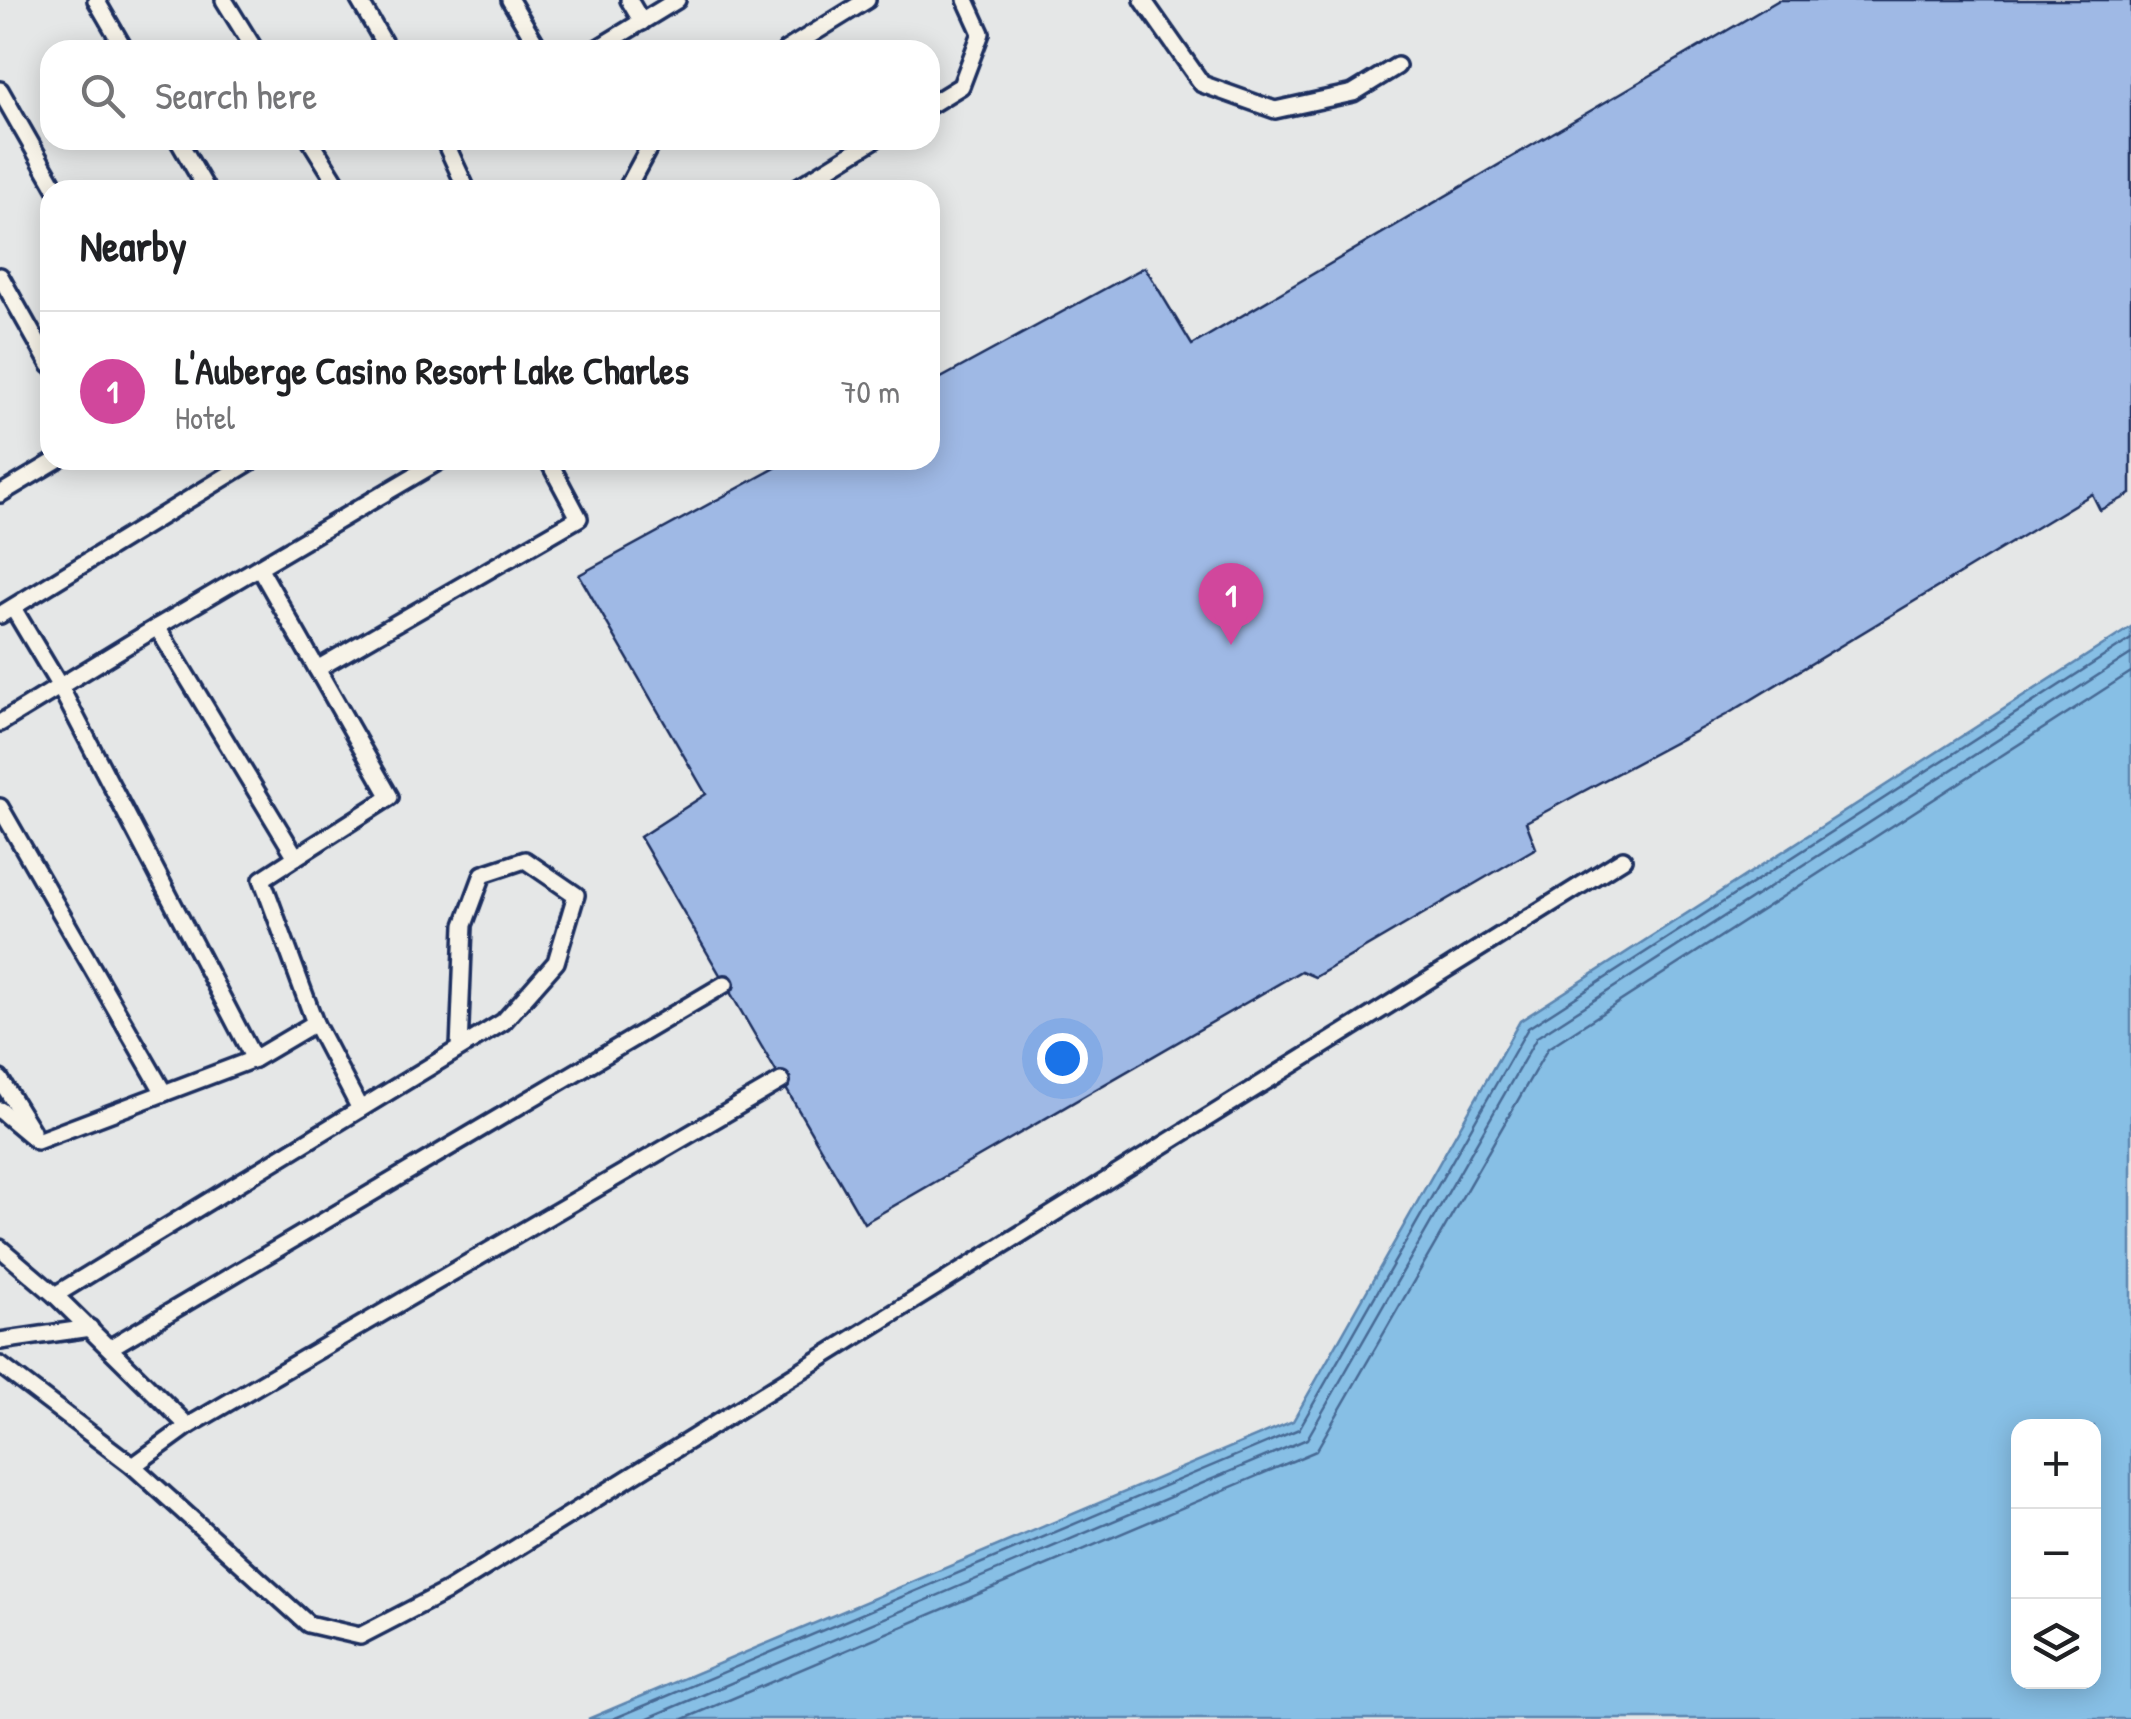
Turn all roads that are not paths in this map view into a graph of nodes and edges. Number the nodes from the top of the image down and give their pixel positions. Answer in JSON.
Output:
{"nodes":[{"id":1,"x":96,"y":0,"type":"edge"},
{"id":2,"x":224,"y":0,"type":"edge"},
{"id":3,"x":358,"y":0,"type":"edge"},
{"id":4,"x":510,"y":0,"type":"edge"},
{"id":5,"x":629,"y":0,"type":"edge"},
{"id":6,"x":676,"y":0,"type":"edge"},
{"id":7,"x":867,"y":0,"type":"edge"},
{"id":8,"x":966,"y":0,"type":"edge"},
{"id":9,"x":1143,"y":0,"type":"edge"},
{"id":10,"x":642,"y":22,"type":"junction"},
{"id":11,"x":119,"y":40,"type":"edge"},
{"id":12,"x":249,"y":40,"type":"edge"},
{"id":13,"x":382,"y":40,"type":"edge"},
{"id":14,"x":534,"y":40,"type":"edge"},
{"id":15,"x":612,"y":40,"type":"edge"},
{"id":16,"x":802,"y":40,"type":"edge"},
{"id":17,"x":1397,"y":66,"type":"dead end"},
{"id":18,"x":0,"y":90,"type":"edge"},
{"id":19,"x":940,"y":100,"type":"edge"},
{"id":20,"x":184,"y":150,"type":"edge"},
{"id":21,"x":316,"y":150,"type":"edge"},
{"id":22,"x":447,"y":150,"type":"edge"},
{"id":23,"x":648,"y":150,"type":"edge"},
{"id":24,"x":858,"y":150,"type":"edge"},
{"id":25,"x":51,"y":180,"type":"edge"},
{"id":26,"x":201,"y":180,"type":"edge"},
{"id":27,"x":335,"y":180,"type":"edge"},
{"id":28,"x":462,"y":180,"type":"edge"},
{"id":29,"x":632,"y":180,"type":"edge"},
{"id":30,"x":809,"y":180,"type":"edge"},
{"id":31,"x":0,"y":276,"type":"edge"},
{"id":32,"x":40,"y":347,"type":"edge"},
{"id":33,"x":40,"y":470,"type":"edge"},
{"id":34,"x":237,"y":470,"type":"edge"},
{"id":35,"x":424,"y":470,"type":"edge"},
{"id":36,"x":553,"y":470,"type":"edge"},
{"id":37,"x":0,"y":494,"type":"edge"},
{"id":38,"x":259,"y":567,"type":"junction"},
{"id":39,"x":6,"y":611,"type":"edge"},
{"id":40,"x":157,"y":627,"type":"junction"},
{"id":41,"x":317,"y":669,"type":"junction"},
{"id":42,"x":59,"y":684,"type":"junction"},
{"id":43,"x":0,"y":723,"type":"edge"},
{"id":44,"x":0,"y":807,"type":"edge"},
{"id":45,"x":296,"y":857,"type":"junction"},
{"id":46,"x":1623,"y":859,"type":"dead end"},
{"id":47,"x":725,"y":984,"type":"dead end"},
{"id":48,"x":314,"y":1022,"type":"junction"},
{"id":49,"x":458,"y":1049,"type":"junction"},
{"id":50,"x":254,"y":1059,"type":"junction"},
{"id":51,"x":0,"y":1079,"type":"edge"},
{"id":52,"x":782,"y":1080,"type":"dead end"},
{"id":53,"x":164,"y":1093,"type":"junction"},
{"id":54,"x":360,"y":1109,"type":"junction"},
{"id":55,"x":0,"y":1110,"type":"edge"},
{"id":56,"x":37,"y":1141,"type":"junction"},
{"id":57,"x":0,"y":1248,"type":"edge"},
{"id":58,"x":54,"y":1296,"type":"junction"},
{"id":59,"x":90,"y":1328,"type":"junction"},
{"id":60,"x":0,"y":1341,"type":"edge"},
{"id":61,"x":111,"y":1347,"type":"junction"},
{"id":62,"x":0,"y":1365,"type":"edge"},
{"id":63,"x":188,"y":1426,"type":"junction"},
{"id":64,"x":133,"y":1466,"type":"junction"}],
"edges":[{"from":1,"to":11,"type":"lane"},
{"from":2,"to":12,"type":"lane"},
{"from":3,"to":13,"type":"lane"},
{"from":4,"to":14,"type":"lane"},
{"from":5,"to":10,"type":"lane"},
{"from":6,"to":10,"type":"lane"},
{"from":7,"to":16,"type":"lane"},
{"from":8,"to":19,"type":"lane"},
{"from":9,"to":17,"type":"lane"},
{"from":10,"to":15,"type":"lane"},
{"from":18,"to":25,"type":"lane"},
{"from":20,"to":26,"type":"lane"},
{"from":21,"to":27,"type":"lane"},
{"from":22,"to":28,"type":"lane"},
{"from":23,"to":29,"type":"lane"},
{"from":24,"to":30,"type":"lane"},
{"from":31,"to":32,"type":"lane"},
{"from":33,"to":37,"type":"lane"},
{"from":34,"to":39,"type":"lane"},
{"from":35,"to":38,"type":"lane"},
{"from":36,"to":41,"type":"lane"},
{"from":38,"to":40,"type":"lane"},
{"from":38,"to":41,"type":"lane"},
{"from":39,"to":42,"type":"lane"},
{"from":40,"to":42,"type":"lane"},
{"from":40,"to":45,"type":"lane"},
{"from":41,"to":45,"type":"lane"},
{"from":42,"to":43,"type":"lane"},
{"from":42,"to":50,"type":"lane"},
{"from":44,"to":53,"type":"lane"},
{"from":45,"to":48,"type":"lane"},
{"from":46,"to":64,"type":"lane"},
{"from":47,"to":61,"type":"lane"},
{"from":48,"to":50,"type":"lane"},
{"from":48,"to":54,"type":"lane"},
{"from":49,"to":49,"type":"lane"},
{"from":49,"to":54,"type":"lane"},
{"from":50,"to":53,"type":"lane"},
{"from":51,"to":56,"type":"lane"},
{"from":52,"to":63,"type":"lane"},
{"from":53,"to":56,"type":"lane"},
{"from":54,"to":58,"type":"lane"},
{"from":55,"to":56,"type":"lane"},
{"from":57,"to":58,"type":"lane"},
{"from":58,"to":59,"type":"lane"},
{"from":59,"to":60,"type":"lane"},
{"from":59,"to":61,"type":"lane"},
{"from":61,"to":63,"type":"lane"},
{"from":62,"to":64,"type":"lane"},
{"from":63,"to":64,"type":"lane"}]}
